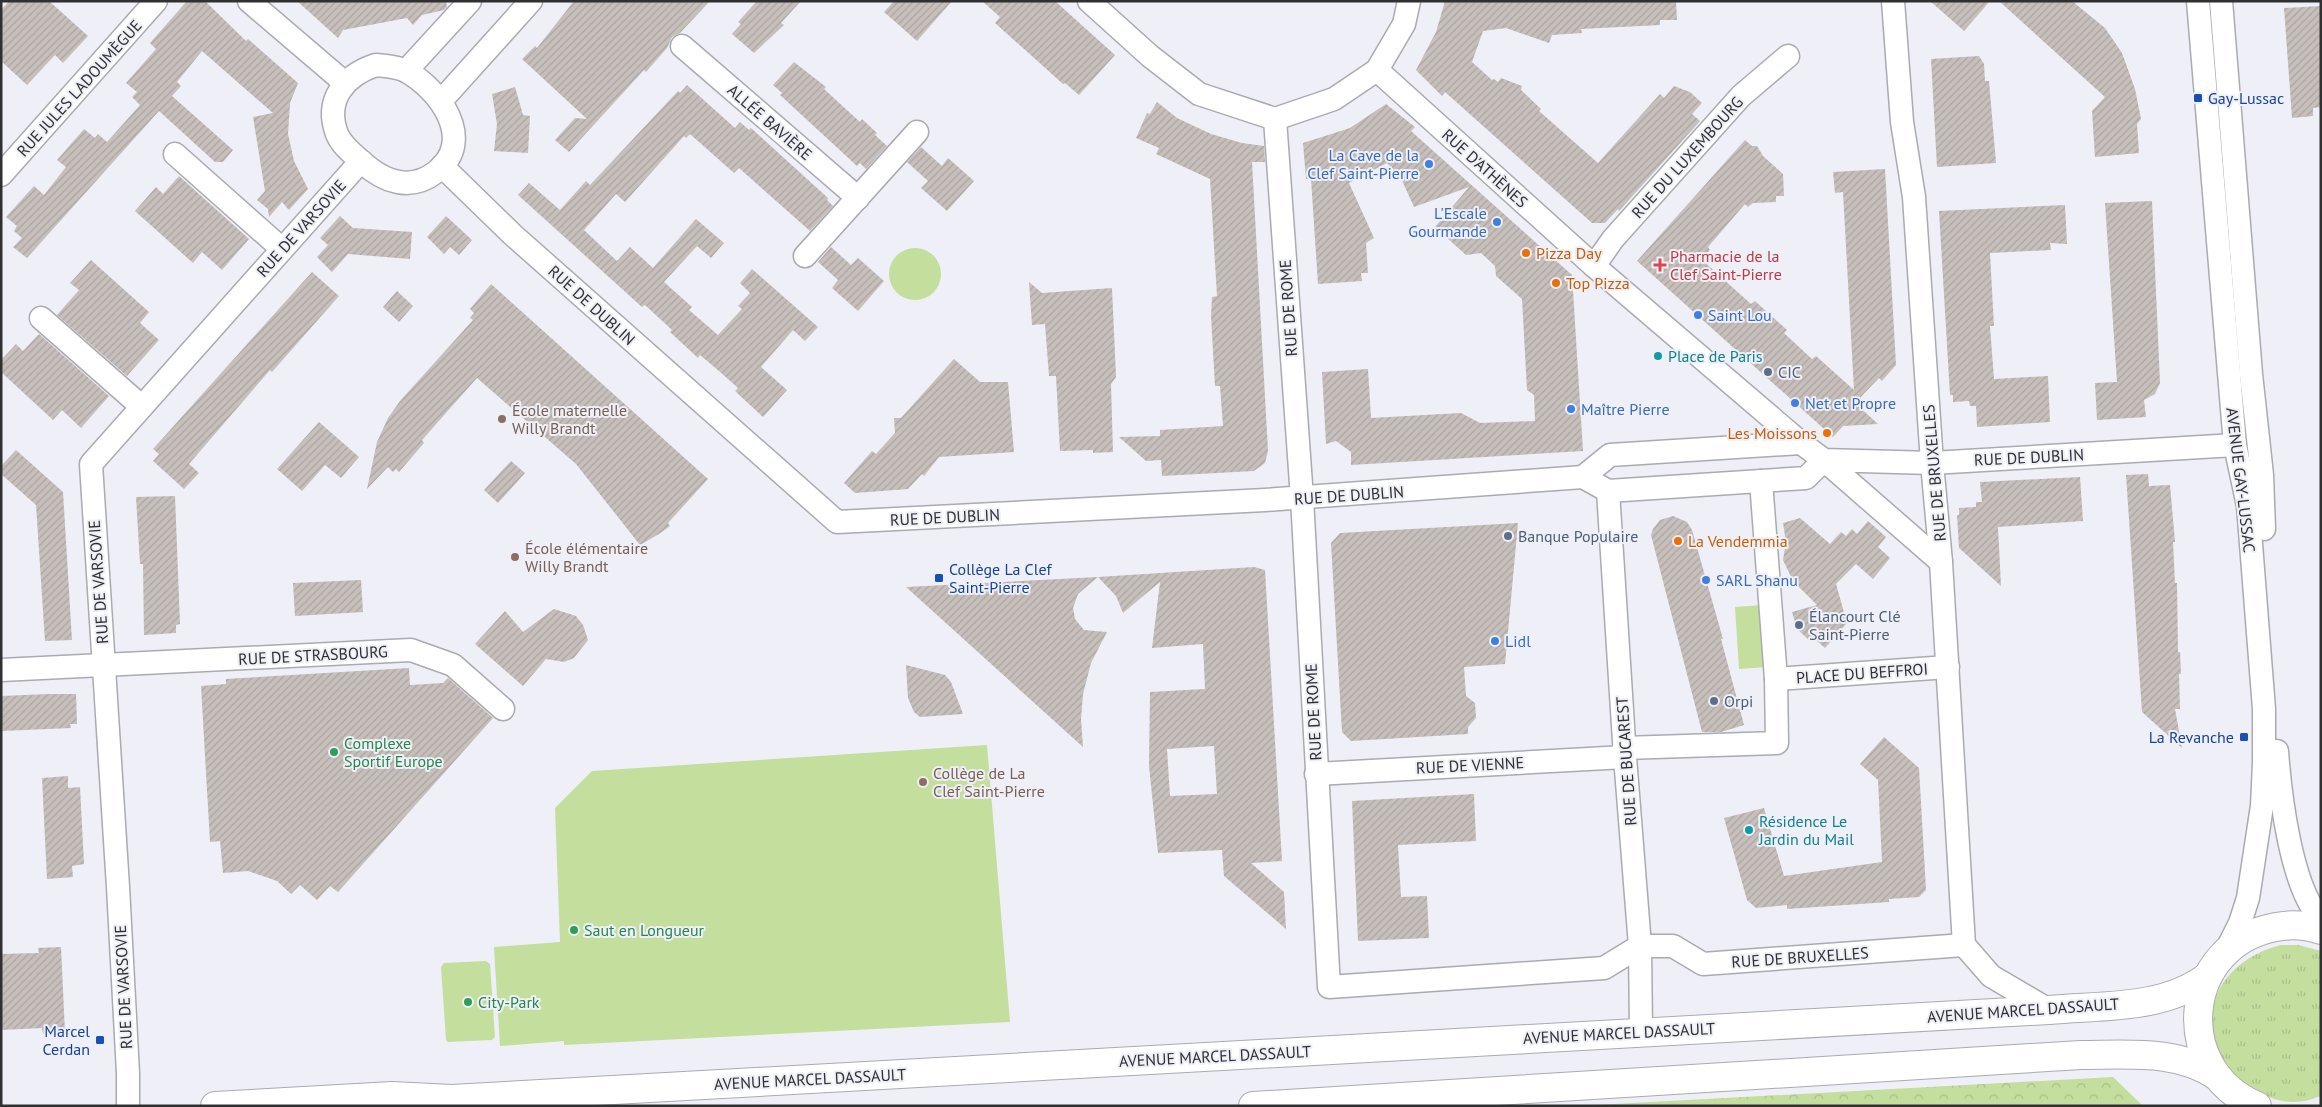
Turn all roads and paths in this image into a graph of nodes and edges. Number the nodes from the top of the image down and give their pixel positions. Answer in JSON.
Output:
{"nodes":[{"id":1,"x":156,"y":1,"type":"edge"},
{"id":2,"x":250,"y":1,"type":"edge"},
{"id":3,"x":470,"y":1,"type":"edge"},
{"id":4,"x":531,"y":1,"type":"edge"},
{"id":5,"x":1089,"y":1,"type":"edge"},
{"id":6,"x":1409,"y":1,"type":"edge"},
{"id":7,"x":1893,"y":1,"type":"edge"},
{"id":8,"x":2198,"y":1,"type":"edge"},
{"id":9,"x":2221,"y":1,"type":"edge"},
{"id":10,"x":682,"y":46,"type":"dead end"},
{"id":11,"x":1788,"y":56,"type":"dead end"},
{"id":12,"x":1376,"y":70,"type":"junction"},
{"id":13,"x":406,"y":71,"type":"junction"},
{"id":14,"x":345,"y":83,"type":"junction"},
{"id":15,"x":441,"y":101,"type":"junction"},
{"id":16,"x":1276,"y":119,"type":"junction"},
{"id":17,"x":917,"y":132,"type":"dead end"},
{"id":18,"x":175,"y":154,"type":"dead end"},
{"id":19,"x":361,"y":162,"type":"junction"},
{"id":20,"x":442,"y":166,"type":"junction"},
{"id":21,"x":1,"y":174,"type":"edge"},
{"id":22,"x":858,"y":198,"type":"junction"},
{"id":23,"x":282,"y":249,"type":"junction"},
{"id":24,"x":805,"y":256,"type":"dead end"},
{"id":25,"x":1594,"y":266,"type":"junction"},
{"id":26,"x":41,"y":318,"type":"dead end"},
{"id":27,"x":141,"y":406,"type":"junction"},
{"id":28,"x":1801,"y":443,"type":"junction"},
{"id":29,"x":2234,"y":445,"type":"junction"},
{"id":30,"x":1824,"y":460,"type":"junction"},
{"id":31,"x":1932,"y":463,"type":"junction"},
{"id":32,"x":1582,"y":477,"type":"junction"},
{"id":33,"x":1761,"y":480,"type":"junction"},
{"id":34,"x":1608,"y":491,"type":"junction"},
{"id":35,"x":1302,"y":498,"type":"junction"},
{"id":36,"x":1941,"y":562,"type":"junction"},
{"id":37,"x":104,"y":666,"type":"junction"},
{"id":38,"x":1948,"y":667,"type":"junction"},
{"id":39,"x":1,"y":670,"type":"edge"},
{"id":40,"x":1776,"y":679,"type":"junction"},
{"id":41,"x":503,"y":709,"type":"dead end"},
{"id":42,"x":1625,"y":752,"type":"junction"},
{"id":43,"x":1316,"y":774,"type":"junction"},
{"id":44,"x":2321,"y":919,"type":"edge"},
{"id":45,"x":2321,"y":930,"type":"edge"},
{"id":46,"x":1964,"y":945,"type":"junction"},
{"id":47,"x":1640,"y":946,"type":"junction"},
{"id":48,"x":2224,"y":953,"type":"junction"},
{"id":49,"x":2208,"y":976,"type":"junction"},
{"id":50,"x":2049,"y":1010,"type":"junction"},
{"id":51,"x":1641,"y":1032,"type":"junction"},
{"id":52,"x":2218,"y":1077,"type":"junction"},
{"id":53,"x":128,"y":1106,"type":"edge"},
{"id":54,"x":215,"y":1106,"type":"edge"},
{"id":55,"x":1252,"y":1106,"type":"edge"},
{"id":56,"x":2257,"y":1106,"type":"edge"}],
"edges":[{"from":1,"to":21,"type":"street","name":"RUE JULES LADOUMÈGUE"},
{"from":2,"to":14,"type":"street"},
{"from":3,"to":13,"type":"street"},
{"from":4,"to":15,"type":"street"},
{"from":5,"to":16,"type":"street"},
{"from":6,"to":12,"type":"street"},
{"from":7,"to":31,"type":"street","name":"RUE DE BRUXELLES"},
{"from":8,"to":29,"type":"street","name":"AVENUE GAY-LUSSAC"},
{"from":9,"to":44,"type":"street","name":"AVENUE GAY-LUSSAC"},
{"from":10,"to":22,"type":"street","name":"ALLÉE BAVIÈRE"},
{"from":11,"to":25,"type":"street","name":"RUE DU LUXEMBOURG"},
{"from":12,"to":16,"type":"street"},
{"from":12,"to":25,"type":"street","name":"RUE D'ATHÈNES"},
{"from":13,"to":14,"type":"street"},
{"from":13,"to":15,"type":"street"},
{"from":14,"to":19,"type":"street"},
{"from":15,"to":20,"type":"street"},
{"from":16,"to":35,"type":"street","name":"RUE DE ROME"},
{"from":17,"to":22,"type":"street"},
{"from":18,"to":23,"type":"street"},
{"from":19,"to":20,"type":"street"},
{"from":19,"to":23,"type":"street","name":"RUE DE VARSOVIE"},
{"from":20,"to":35,"type":"street","name":"RUE DE DUBLIN"},
{"from":22,"to":24,"type":"street"},
{"from":23,"to":27,"type":"street","name":"RUE DE VARSOVIE"},
{"from":25,"to":28,"type":"street"},
{"from":26,"to":27,"type":"street"},
{"from":27,"to":37,"type":"street","name":"RUE DE VARSOVIE"},
{"from":28,"to":30,"type":"street"},
{"from":28,"to":32,"type":"street"},
{"from":29,"to":31,"type":"street","name":"RUE DE DUBLIN"},
{"from":29,"to":48,"type":"street","name":"AVENUE GAY-LUSSAC"},
{"from":30,"to":31,"type":"street","name":"RUE DE DUBLIN"},
{"from":30,"to":33,"type":"street"},
{"from":30,"to":36,"type":"street"},
{"from":31,"to":36,"type":"street","name":"RUE DE BRUXELLES"},
{"from":32,"to":34,"type":"street"},
{"from":32,"to":35,"type":"street","name":"RUE DE DUBLIN"},
{"from":33,"to":34,"type":"street"},
{"from":33,"to":40,"type":"street","name":"PLACE DU BEFFROI"},
{"from":34,"to":42,"type":"street","name":"RUE DE BUCAREST"},
{"from":35,"to":43,"type":"street","name":"RUE DE ROME"},
{"from":36,"to":38,"type":"street","name":"RUE DE BRUXELLES"},
{"from":37,"to":39,"type":"street","name":"RUE DE STRASBOURG"},
{"from":37,"to":41,"type":"street","name":"RUE DE STRASBOURG"},
{"from":37,"to":53,"type":"street","name":"RUE DE VARSOVIE"},
{"from":38,"to":40,"type":"street","name":"PLACE DU BEFFROI"},
{"from":38,"to":46,"type":"street","name":"RUE DE BRUXELLES"},
{"from":40,"to":42,"type":"street","name":"PLACE DU BEFFROI"},
{"from":42,"to":43,"type":"street","name":"RUE DE VIENNE"},
{"from":42,"to":47,"type":"street","name":"RUE DE BUCAREST"},
{"from":43,"to":47,"type":"street","name":"RUE DE ROME"},
{"from":45,"to":48,"type":"main road"},
{"from":46,"to":47,"type":"street","name":"RUE DE BRUXELLES"},
{"from":46,"to":50,"type":"street"},
{"from":47,"to":51,"type":"street","name":"RUE DE BUCAREST"},
{"from":48,"to":49,"type":"main road"},
{"from":49,"to":50,"type":"main road","name":"AVENUE MARCEL DASSAULT"},
{"from":49,"to":52,"type":"main road"},
{"from":50,"to":51,"type":"main road","name":"AVENUE MARCEL DASSAULT"},
{"from":51,"to":54,"type":"main road","name":"AVENUE MARCEL DASSAULT"},
{"from":52,"to":55,"type":"main road"},
{"from":52,"to":56,"type":"main road"}]}
